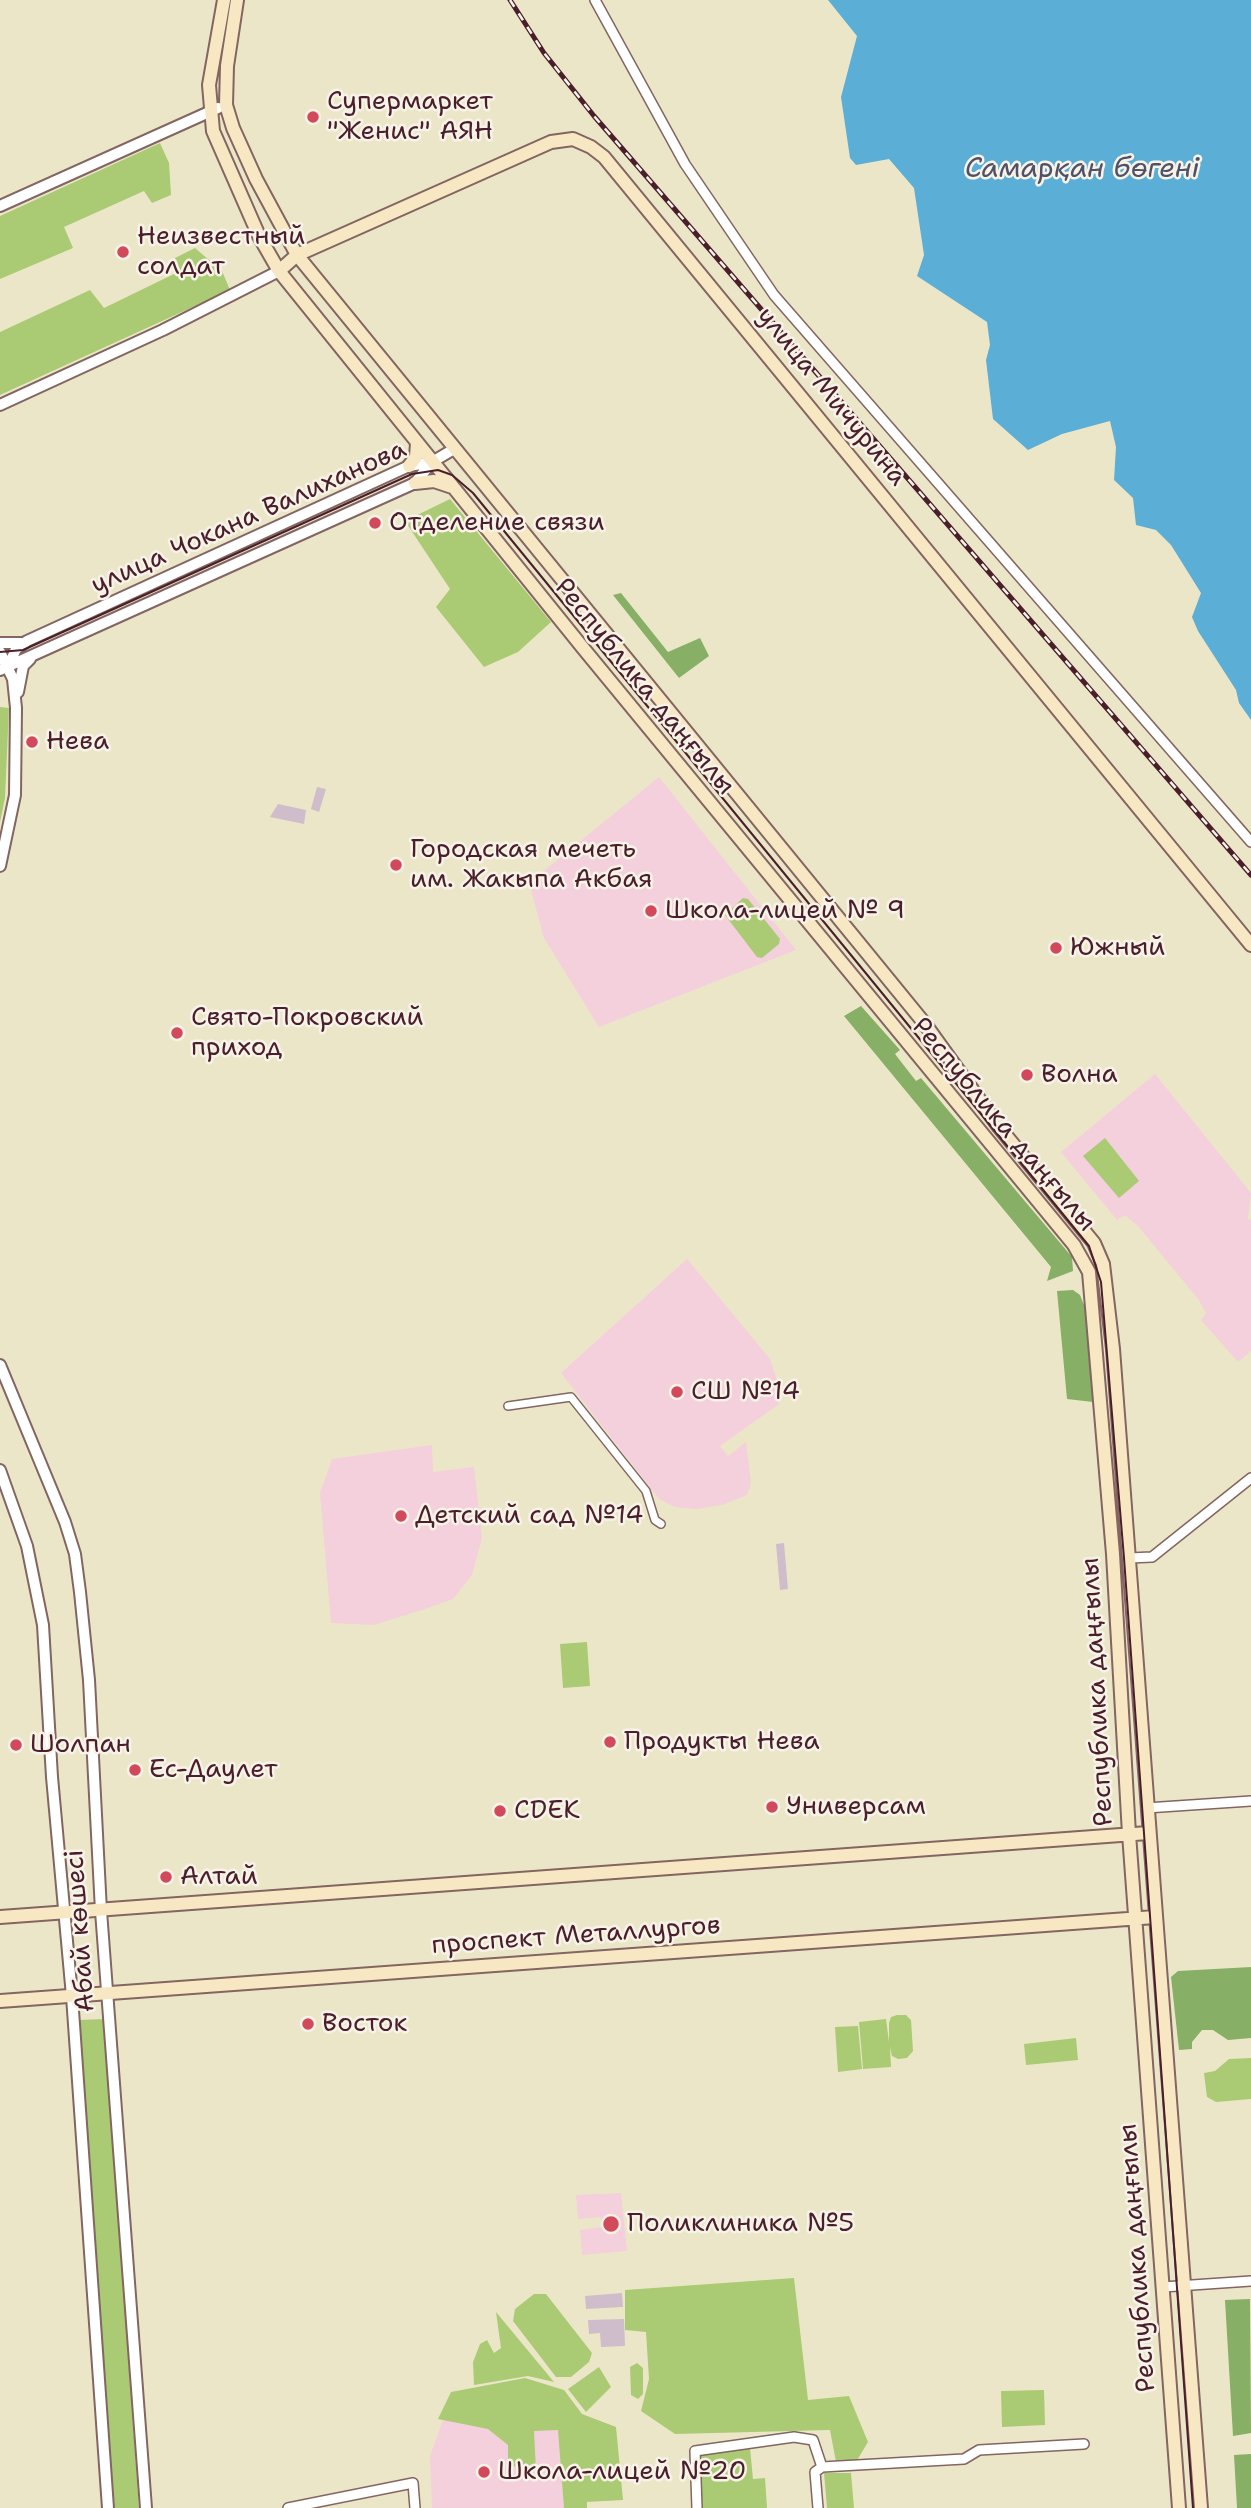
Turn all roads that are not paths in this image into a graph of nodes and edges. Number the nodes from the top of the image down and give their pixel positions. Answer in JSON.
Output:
{"nodes":[{"id":1,"x":224,"y":0,"type":"edge"},
{"id":2,"x":237,"y":0,"type":"edge"},
{"id":3,"x":595,"y":0,"type":"edge"},
{"id":4,"x":226,"y":104,"type":"junction"},
{"id":5,"x":209,"y":111,"type":"junction"},
{"id":6,"x":0,"y":206,"type":"edge"},
{"id":7,"x":297,"y":255,"type":"junction"},
{"id":8,"x":279,"y":271,"type":"junction"},
{"id":9,"x":0,"y":405,"type":"edge"},
{"id":10,"x":417,"y":443,"type":"junction"},
{"id":11,"x":454,"y":449,"type":"junction"},
{"id":12,"x":432,"y":462,"type":"junction"},
{"id":13,"x":409,"y":466,"type":"junction"},
{"id":14,"x":415,"y":483,"type":"junction"},
{"id":15,"x":452,"y":487,"type":"junction"},
{"id":16,"x":27,"y":641,"type":"junction"},
{"id":17,"x":0,"y":643,"type":"edge"},
{"id":18,"x":0,"y":652,"type":"edge"},
{"id":19,"x":34,"y":655,"type":"junction"},
{"id":20,"x":4,"y":668,"type":"edge"},
{"id":21,"x":16,"y":705,"type":"junction"},
{"id":22,"x":1251,"y":842,"type":"edge"},
{"id":23,"x":0,"y":866,"type":"edge"},
{"id":24,"x":1251,"y":945,"type":"edge"},
{"id":25,"x":0,"y":1365,"type":"edge"},
{"id":26,"x":508,"y":1406,"type":"dead end"},
{"id":27,"x":0,"y":1470,"type":"edge"},
{"id":28,"x":1251,"y":1478,"type":"edge"},
{"id":29,"x":661,"y":1524,"type":"dead end"},
{"id":30,"x":1129,"y":1558,"type":"junction"},
{"id":31,"x":1251,"y":1801,"type":"edge"},
{"id":32,"x":1146,"y":1808,"type":"junction"},
{"id":33,"x":1148,"y":1833,"type":"junction"},
{"id":34,"x":1129,"y":1834,"type":"junction"},
{"id":35,"x":101,"y":1911,"type":"junction"},
{"id":36,"x":62,"y":1913,"type":"junction"},
{"id":37,"x":0,"y":1917,"type":"edge"},
{"id":38,"x":1155,"y":1917,"type":"junction"},
{"id":39,"x":1135,"y":1918,"type":"junction"},
{"id":40,"x":108,"y":1993,"type":"junction"},
{"id":41,"x":72,"y":1996,"type":"junction"},
{"id":42,"x":0,"y":2001,"type":"edge"},
{"id":43,"x":1251,"y":2281,"type":"edge"},
{"id":44,"x":1184,"y":2286,"type":"junction"},
{"id":45,"x":1163,"y":2287,"type":"junction"},
{"id":46,"x":1084,"y":2444,"type":"dead end"},
{"id":47,"x":822,"y":2467,"type":"junction"},
{"id":48,"x":108,"y":2508,"type":"edge"},
{"id":49,"x":146,"y":2508,"type":"edge"},
{"id":50,"x":288,"y":2508,"type":"edge"},
{"id":51,"x":415,"y":2508,"type":"edge"},
{"id":52,"x":697,"y":2508,"type":"edge"},
{"id":53,"x":818,"y":2508,"type":"edge"},
{"id":54,"x":1179,"y":2508,"type":"edge"},
{"id":55,"x":1201,"y":2508,"type":"edge"}],
"edges":[{"from":1,"to":5,"type":"main road","name":"Республика даңғылы"},
{"from":2,"to":4,"type":"main road","name":"Республика даңғылы"},
{"from":3,"to":22,"type":"street"},
{"from":4,"to":5,"type":"street"},
{"from":4,"to":7,"type":"main road","name":"Республика даңғылы"},
{"from":5,"to":6,"type":"street"},
{"from":5,"to":8,"type":"main road","name":"Республика даңғылы"},
{"from":7,"to":8,"type":"main road","name":"улица Мичурина"},
{"from":7,"to":11,"type":"main road","name":"Республика даңғылы"},
{"from":7,"to":24,"type":"main road","name":"улица Мичурина"},
{"from":8,"to":9,"type":"street"},
{"from":8,"to":10,"type":"main road","name":"Республика даңғылы"},
{"from":10,"to":12,"type":"main road","name":"Республика даңғылы"},
{"from":10,"to":13,"type":"main road"},
{"from":11,"to":12,"type":"street"},
{"from":11,"to":30,"type":"main road","name":"Республика даңғылы"},
{"from":12,"to":13,"type":"street","name":"улица Чокана Валиханова"},
{"from":12,"to":14,"type":"street","name":"улица Чокана Валиханова"},
{"from":12,"to":15,"type":"main road","name":"Республика даңғылы"},
{"from":13,"to":16,"type":"street","name":"улица Чокана Валиханова"},
{"from":14,"to":15,"type":"main road"},
{"from":14,"to":19,"type":"street","name":"улица Чокана Валиханова"},
{"from":15,"to":34,"type":"main road","name":"Республика даңғылы"},
{"from":16,"to":17,"type":"street"},
{"from":16,"to":20,"type":"street","name":"улица Чокана Валиханова"},
{"from":18,"to":20,"type":"street"},
{"from":19,"to":20,"type":"street","name":"улица Чокана Валиханова"},
{"from":19,"to":21,"type":"street"},
{"from":20,"to":21,"type":"street"},
{"from":21,"to":23,"type":"street"},
{"from":25,"to":35,"type":"street","name":"Абай көшесі"},
{"from":26,"to":29,"type":"street"},
{"from":27,"to":36,"type":"street","name":"Абай көшесі"},
{"from":28,"to":30,"type":"street"},
{"from":30,"to":32,"type":"main road","name":"Республика даңғылы"},
{"from":31,"to":32,"type":"street"},
{"from":32,"to":33,"type":"main road","name":"Республика даңғылы"},
{"from":33,"to":34,"type":"main road"},
{"from":33,"to":38,"type":"main road","name":"Республика даңғылы"},
{"from":34,"to":35,"type":"main road"},
{"from":34,"to":39,"type":"main road","name":"Республика даңғылы"},
{"from":35,"to":36,"type":"main road"},
{"from":35,"to":40,"type":"street","name":"Абай көшесі"},
{"from":36,"to":37,"type":"main road"},
{"from":36,"to":41,"type":"street","name":"Абай көшесі"},
{"from":38,"to":39,"type":"main road","name":"проспект Металлургов"},
{"from":38,"to":44,"type":"main road","name":"Республика даңғылы"},
{"from":39,"to":40,"type":"main road","name":"проспект Металлургов"},
{"from":39,"to":45,"type":"main road","name":"Республика даңғылы"},
{"from":40,"to":41,"type":"main road","name":"проспект Металлургов"},
{"from":40,"to":49,"type":"street","name":"Абай көшесі"},
{"from":41,"to":42,"type":"main road","name":"проспект Металлургов"},
{"from":41,"to":48,"type":"street","name":"Абай көшесі"},
{"from":43,"to":44,"type":"street"},
{"from":44,"to":45,"type":"street"},
{"from":44,"to":55,"type":"main road","name":"Республика даңғылы"},
{"from":45,"to":54,"type":"main road","name":"Республика даңғылы"},
{"from":46,"to":47,"type":"street"},
{"from":47,"to":52,"type":"street"},
{"from":47,"to":53,"type":"street"},
{"from":50,"to":51,"type":"street"}]}
